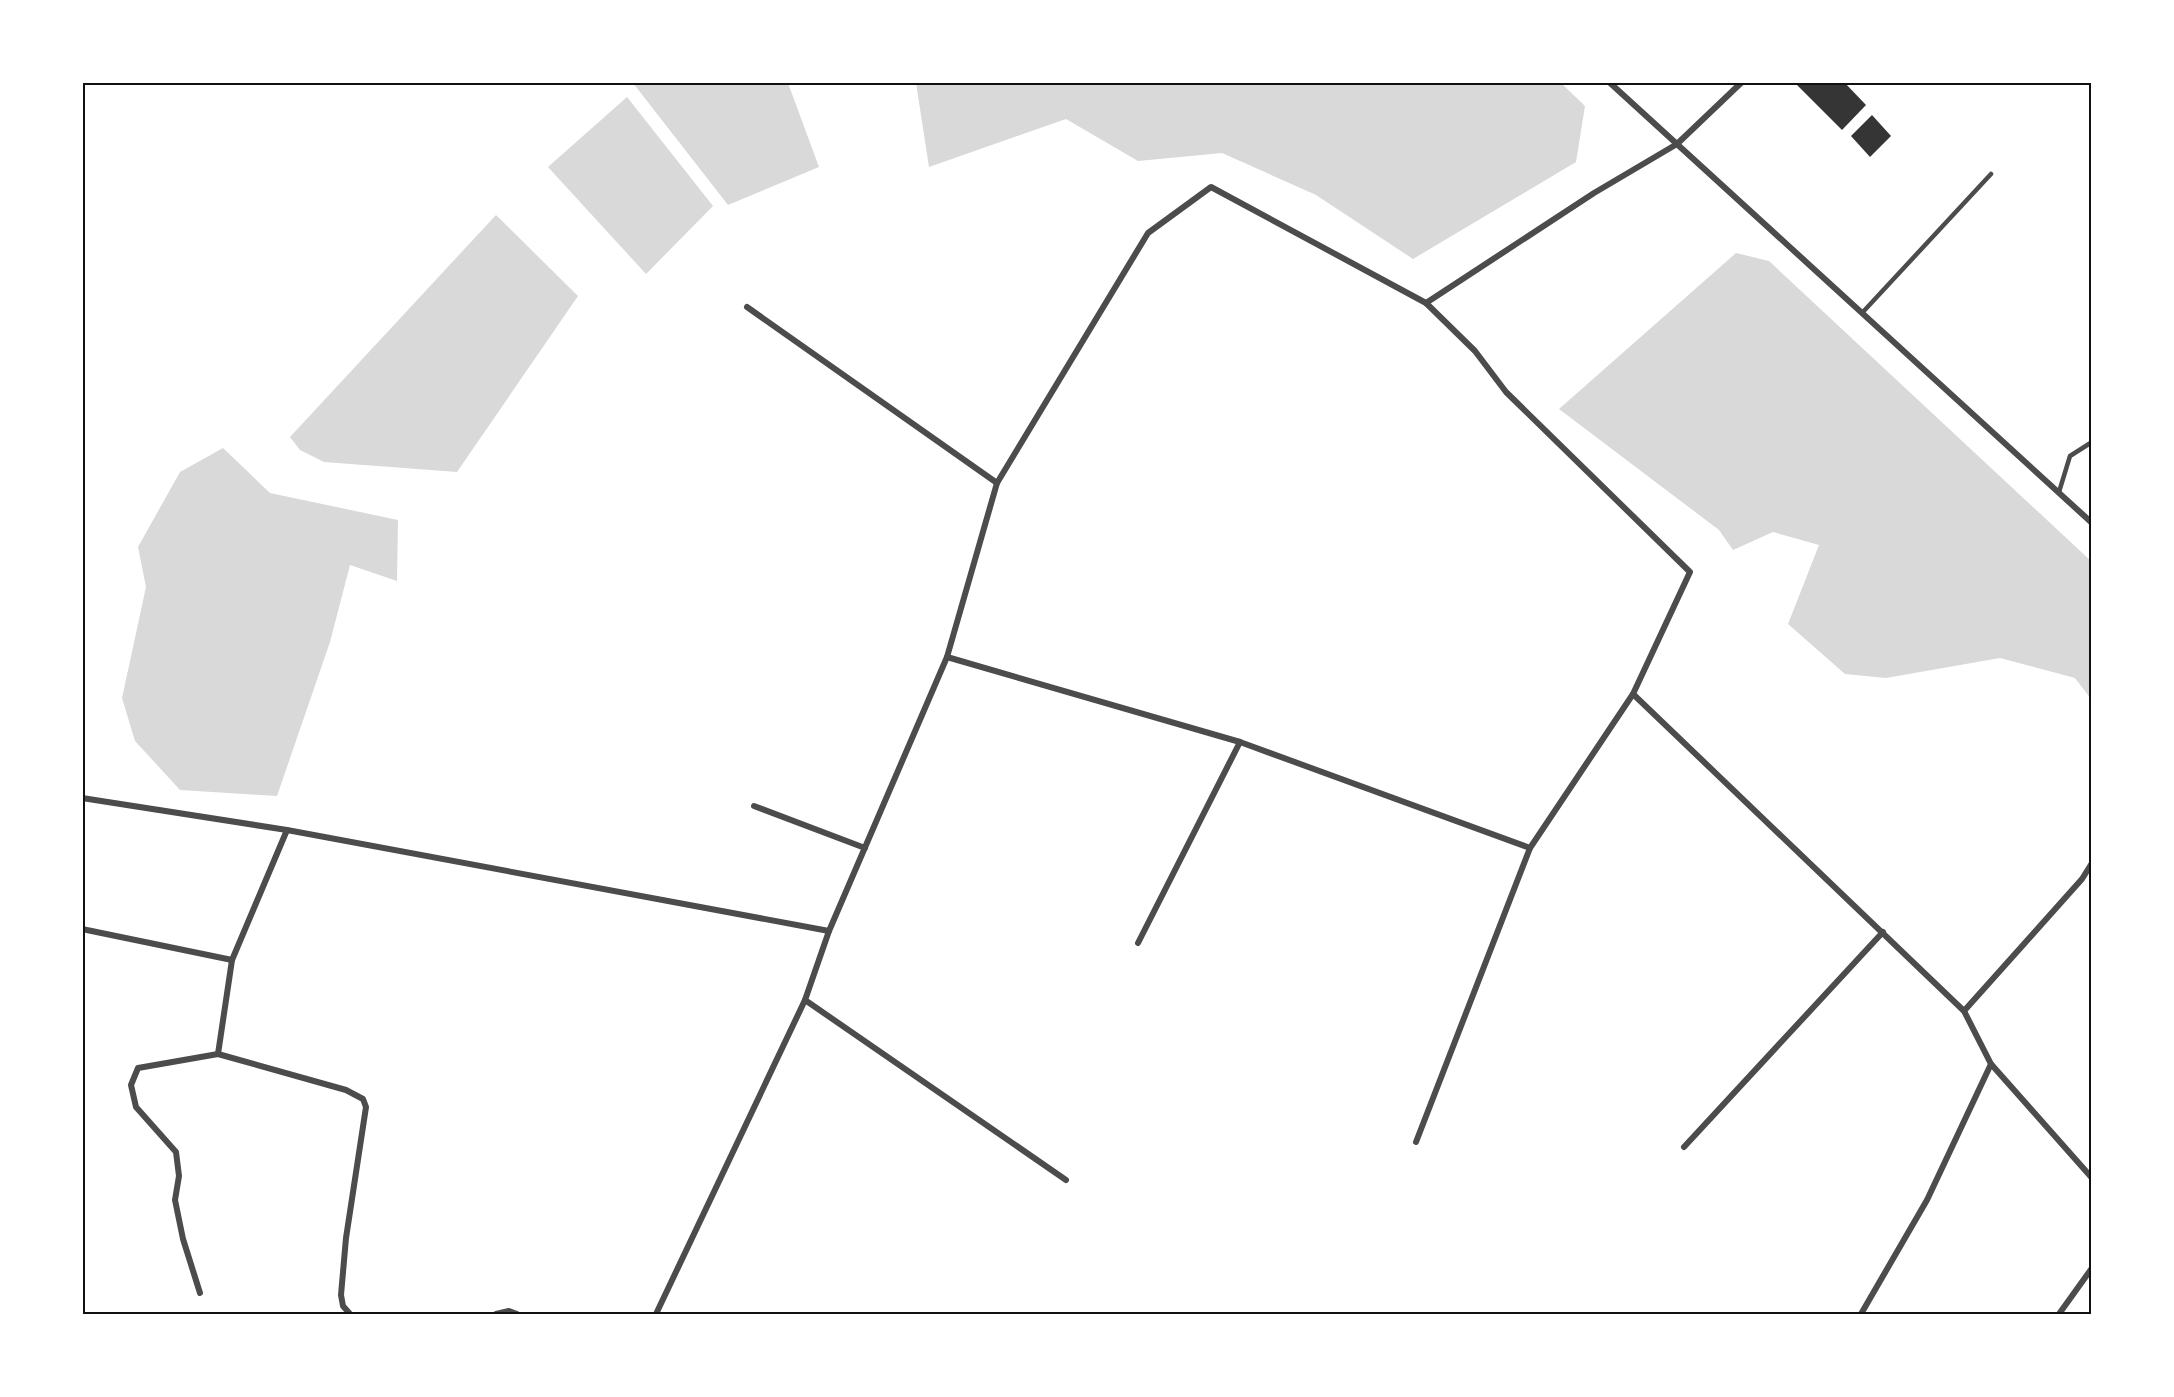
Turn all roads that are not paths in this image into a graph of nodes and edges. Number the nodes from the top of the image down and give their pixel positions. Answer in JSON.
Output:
{"nodes":[{"id":1,"x":1609,"y":82,"type":"edge"},
{"id":2,"x":1742,"y":82,"type":"edge"},
{"id":3,"x":1677,"y":144,"type":"junction"},
{"id":4,"x":1991,"y":174,"type":"dead end"},
{"id":5,"x":1426,"y":303,"type":"junction"},
{"id":6,"x":747,"y":307,"type":"dead end"},
{"id":7,"x":1862,"y":313,"type":"junction"},
{"id":8,"x":2091,"y":442,"type":"edge"},
{"id":9,"x":997,"y":483,"type":"junction"},
{"id":10,"x":2059,"y":492,"type":"junction"},
{"id":11,"x":2091,"y":523,"type":"edge"},
{"id":12,"x":947,"y":657,"type":"junction"},
{"id":13,"x":1633,"y":694,"type":"junction"},
{"id":14,"x":1240,"y":742,"type":"junction"},
{"id":15,"x":82,"y":798,"type":"edge"},
{"id":16,"x":754,"y":806,"type":"dead end"},
{"id":17,"x":287,"y":830,"type":"junction"},
{"id":18,"x":865,"y":848,"type":"junction"},
{"id":19,"x":1530,"y":848,"type":"junction"},
{"id":20,"x":2091,"y":862,"type":"edge"},
{"id":21,"x":82,"y":929,"type":"edge"},
{"id":22,"x":829,"y":931,"type":"junction"},
{"id":23,"x":1883,"y":932,"type":"junction"},
{"id":24,"x":1138,"y":943,"type":"dead end"},
{"id":25,"x":232,"y":960,"type":"junction"},
{"id":26,"x":805,"y":1000,"type":"junction"},
{"id":27,"x":1964,"y":1011,"type":"junction"},
{"id":28,"x":218,"y":1054,"type":"junction"},
{"id":29,"x":1991,"y":1064,"type":"junction"},
{"id":30,"x":1416,"y":1142,"type":"dead end"},
{"id":31,"x":1684,"y":1147,"type":"dead end"},
{"id":32,"x":2091,"y":1178,"type":"edge"},
{"id":33,"x":1066,"y":1180,"type":"dead end"},
{"id":34,"x":2091,"y":1268,"type":"edge"},
{"id":35,"x":200,"y":1293,"type":"dead end"},
{"id":36,"x":350,"y":1314,"type":"edge"},
{"id":37,"x":496,"y":1314,"type":"edge"},
{"id":38,"x":517,"y":1314,"type":"edge"},
{"id":39,"x":656,"y":1314,"type":"edge"},
{"id":40,"x":1861,"y":1314,"type":"edge"},
{"id":41,"x":2059,"y":1314,"type":"edge"}],
"edges":[{"from":1,"to":3,"type":"street"},
{"from":2,"to":3,"type":"street"},
{"from":3,"to":5,"type":"street"},
{"from":3,"to":7,"type":"street"},
{"from":4,"to":7,"type":"lane"},
{"from":5,"to":9,"type":"street"},
{"from":5,"to":13,"type":"street"},
{"from":6,"to":9,"type":"street"},
{"from":7,"to":10,"type":"street"},
{"from":8,"to":10,"type":"lane"},
{"from":9,"to":12,"type":"street"},
{"from":10,"to":11,"type":"street"},
{"from":12,"to":14,"type":"street"},
{"from":12,"to":18,"type":"street"},
{"from":13,"to":19,"type":"street"},
{"from":13,"to":23,"type":"street"},
{"from":14,"to":19,"type":"street"},
{"from":14,"to":24,"type":"street"},
{"from":15,"to":17,"type":"street"},
{"from":16,"to":18,"type":"street"},
{"from":17,"to":22,"type":"street"},
{"from":17,"to":25,"type":"street"},
{"from":18,"to":22,"type":"street"},
{"from":19,"to":30,"type":"street"},
{"from":20,"to":27,"type":"street"},
{"from":21,"to":25,"type":"street"},
{"from":22,"to":26,"type":"street"},
{"from":23,"to":27,"type":"street"},
{"from":23,"to":31,"type":"street"},
{"from":25,"to":28,"type":"street"},
{"from":26,"to":33,"type":"street"},
{"from":26,"to":39,"type":"street"},
{"from":27,"to":29,"type":"street"},
{"from":28,"to":35,"type":"street"},
{"from":28,"to":36,"type":"street"},
{"from":29,"to":32,"type":"street"},
{"from":29,"to":40,"type":"street"},
{"from":34,"to":41,"type":"street"},
{"from":37,"to":38,"type":"street"}]}
